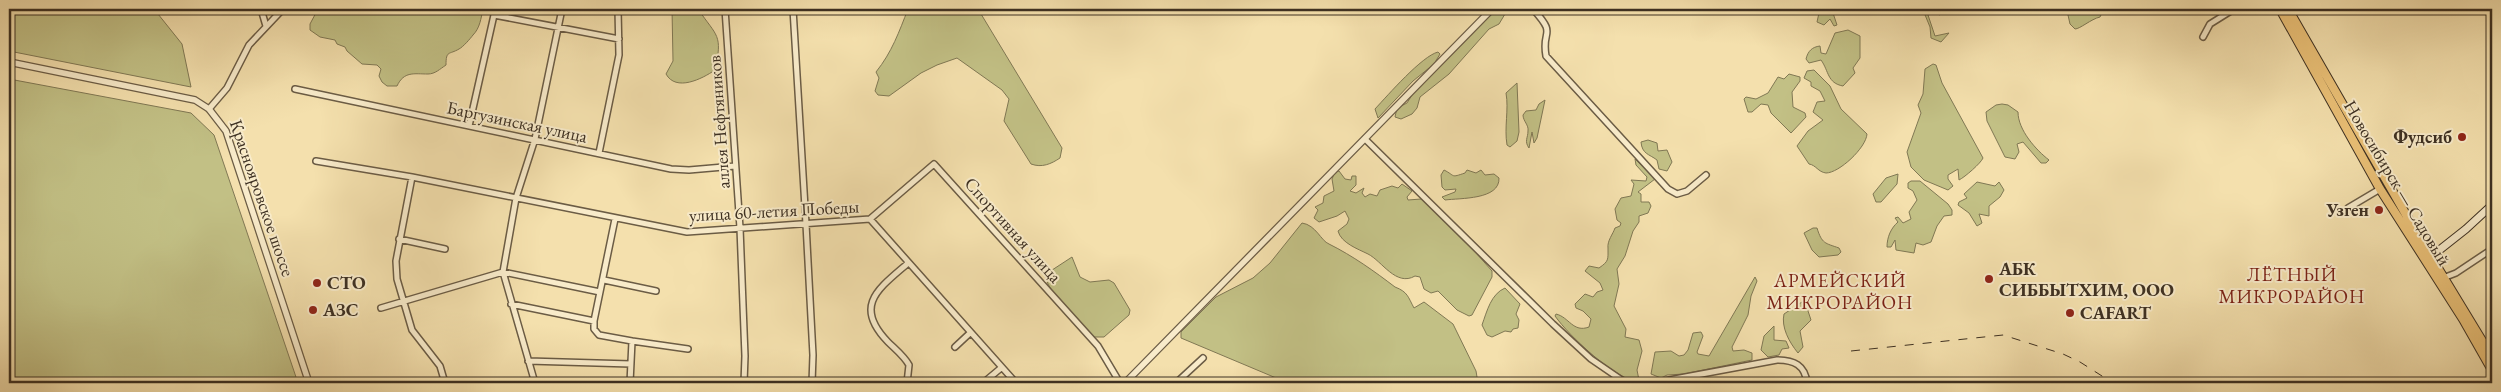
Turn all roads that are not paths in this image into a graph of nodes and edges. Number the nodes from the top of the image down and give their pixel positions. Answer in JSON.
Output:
{"nodes":[{"id":1,"x":261,"y":9,"type":"edge"},
{"id":2,"x":283,"y":9,"type":"edge"},
{"id":3,"x":562,"y":9,"type":"edge"},
{"id":4,"x":618,"y":9,"type":"edge"},
{"id":5,"x":725,"y":9,"type":"edge"},
{"id":6,"x":794,"y":9,"type":"edge"},
{"id":7,"x":1492,"y":9,"type":"edge"},
{"id":8,"x":1533,"y":9,"type":"edge"},
{"id":9,"x":2234,"y":9,"type":"edge"},
{"id":10,"x":2280,"y":9,"type":"edge"},
{"id":11,"x":2288,"y":9,"type":"edge"},
{"id":12,"x":266,"y":26,"type":"junction"},
{"id":13,"x":559,"y":27,"type":"junction"},
{"id":14,"x":2202,"y":37,"type":"dead end"},
{"id":15,"x":619,"y":39,"type":"junction"},
{"id":16,"x":9,"y":62,"type":"edge"},
{"id":17,"x":295,"y":89,"type":"dead end"},
{"id":18,"x":209,"y":109,"type":"junction"},
{"id":19,"x":469,"y":126,"type":"junction"},
{"id":20,"x":1366,"y":138,"type":"junction"},
{"id":21,"x":534,"y":139,"type":"junction"},
{"id":22,"x":599,"y":153,"type":"junction"},
{"id":23,"x":316,"y":161,"type":"dead end"},
{"id":24,"x":736,"y":166,"type":"junction"},
{"id":25,"x":1706,"y":175,"type":"dead end"},
{"id":26,"x":412,"y":177,"type":"junction"},
{"id":27,"x":2380,"y":189,"type":"junction"},
{"id":28,"x":516,"y":198,"type":"junction"},
{"id":29,"x":2492,"y":205,"type":"edge"},
{"id":30,"x":2348,"y":208,"type":"dead end"},
{"id":31,"x":615,"y":218,"type":"junction"},
{"id":32,"x":870,"y":219,"type":"junction"},
{"id":33,"x":806,"y":224,"type":"junction"},
{"id":34,"x":740,"y":228,"type":"junction"},
{"id":35,"x":399,"y":239,"type":"junction"},
{"id":36,"x":446,"y":249,"type":"dead end"},
{"id":37,"x":2492,"y":249,"type":"edge"},
{"id":38,"x":2428,"y":258,"type":"junction"},
{"id":39,"x":907,"y":264,"type":"junction"},
{"id":40,"x":503,"y":272,"type":"junction"},
{"id":41,"x":2441,"y":279,"type":"junction"},
{"id":42,"x":604,"y":280,"type":"junction"},
{"id":43,"x":656,"y":291,"type":"dead end"},
{"id":44,"x":600,"y":292,"type":"junction"},
{"id":45,"x":404,"y":301,"type":"junction"},
{"id":46,"x":511,"y":304,"type":"junction"},
{"id":47,"x":381,"y":308,"type":"dead end"},
{"id":48,"x":594,"y":321,"type":"junction"},
{"id":49,"x":970,"y":333,"type":"junction"},
{"id":50,"x":632,"y":342,"type":"junction"},
{"id":51,"x":955,"y":347,"type":"dead end"},
{"id":52,"x":688,"y":349,"type":"dead end"},
{"id":53,"x":2492,"y":357,"type":"edge"},
{"id":54,"x":1203,"y":358,"type":"dead end"},
{"id":55,"x":528,"y":361,"type":"junction"},
{"id":56,"x":631,"y":364,"type":"junction"},
{"id":57,"x":1001,"y":368,"type":"junction"},
{"id":58,"x":2492,"y":370,"type":"edge"},
{"id":59,"x":309,"y":383,"type":"edge"},
{"id":60,"x":445,"y":383,"type":"edge"},
{"id":61,"x":535,"y":383,"type":"edge"},
{"id":62,"x":630,"y":383,"type":"edge"},
{"id":63,"x":744,"y":383,"type":"edge"},
{"id":64,"x":812,"y":383,"type":"edge"},
{"id":65,"x":907,"y":383,"type":"edge"},
{"id":66,"x":984,"y":383,"type":"edge"},
{"id":67,"x":1016,"y":383,"type":"edge"},
{"id":68,"x":1120,"y":383,"type":"edge"},
{"id":69,"x":1125,"y":383,"type":"edge"},
{"id":70,"x":1176,"y":383,"type":"edge"},
{"id":71,"x":1626,"y":383,"type":"edge"},
{"id":72,"x":1653,"y":383,"type":"edge"},
{"id":73,"x":1806,"y":383,"type":"edge"}],
"edges":[{"from":1,"to":12,"type":"street"},
{"from":2,"to":12,"type":"street"},
{"from":3,"to":13,"type":"street"},
{"from":4,"to":15,"type":"street"},
{"from":5,"to":24,"type":"street","name":"аллея Нефтяников"},
{"from":6,"to":33,"type":"street"},
{"from":7,"to":20,"type":"street"},
{"from":8,"to":25,"type":"street"},
{"from":9,"to":14,"type":"street"},
{"from":10,"to":27,"type":"main road","name":"Новосибирск — Садовый"},
{"from":11,"to":38,"type":"main road","name":"Новосибирск — Садовый"},
{"from":12,"to":18,"type":"street"},
{"from":13,"to":15,"type":"street"},
{"from":13,"to":19,"type":"street"},
{"from":13,"to":21,"type":"street"},
{"from":15,"to":22,"type":"street"},
{"from":16,"to":18,"type":"street","name":"Краснояровское шоссе"},
{"from":17,"to":19,"type":"street","name":"Баргузинская улица"},
{"from":18,"to":59,"type":"street","name":"Краснояровское шоссе"},
{"from":19,"to":21,"type":"street","name":"Баргузинская улица"},
{"from":20,"to":69,"type":"street"},
{"from":20,"to":71,"type":"street"},
{"from":21,"to":22,"type":"street","name":"Баргузинская улица"},
{"from":21,"to":28,"type":"street"},
{"from":22,"to":24,"type":"street","name":"Баргузинская улица"},
{"from":23,"to":26,"type":"street","name":"улица 60-летия Победы"},
{"from":24,"to":34,"type":"street","name":"аллея Нефтяников"},
{"from":26,"to":28,"type":"street","name":"улица 60-летия Победы"},
{"from":26,"to":35,"type":"street"},
{"from":27,"to":30,"type":"street"},
{"from":27,"to":38,"type":"main road","name":"Новосибирск — Садовый"},
{"from":28,"to":31,"type":"street","name":"улица 60-летия Победы"},
{"from":28,"to":40,"type":"street"},
{"from":29,"to":38,"type":"main road"},
{"from":31,"to":34,"type":"street","name":"улица 60-летия Победы"},
{"from":31,"to":42,"type":"street"},
{"from":32,"to":33,"type":"street","name":"улица 60-летия Победы"},
{"from":32,"to":39,"type":"street","name":"улица 60-летия Победы"},
{"from":32,"to":68,"type":"street","name":"Спортивная улица"},
{"from":33,"to":34,"type":"street","name":"улица 60-летия Победы"},
{"from":33,"to":64,"type":"street"},
{"from":34,"to":63,"type":"street","name":"аллея Нефтяников"},
{"from":35,"to":36,"type":"street"},
{"from":35,"to":45,"type":"street"},
{"from":37,"to":41,"type":"street"},
{"from":38,"to":41,"type":"main road","name":"Новосибирск — Садовый"},
{"from":39,"to":49,"type":"street","name":"улица 60-летия Победы"},
{"from":39,"to":65,"type":"street"},
{"from":40,"to":44,"type":"street"},
{"from":40,"to":45,"type":"street"},
{"from":40,"to":46,"type":"street"},
{"from":41,"to":53,"type":"main road","name":"Новосибирск — Садовый"},
{"from":41,"to":58,"type":"main road","name":"Новосибирск — Садовый"},
{"from":42,"to":43,"type":"street"},
{"from":42,"to":44,"type":"street"},
{"from":44,"to":48,"type":"street"},
{"from":45,"to":47,"type":"street"},
{"from":45,"to":60,"type":"street"},
{"from":46,"to":48,"type":"street"},
{"from":46,"to":55,"type":"street"},
{"from":48,"to":50,"type":"street"},
{"from":49,"to":51,"type":"street"},
{"from":49,"to":57,"type":"street","name":"улица 60-летия Победы"},
{"from":50,"to":52,"type":"street"},
{"from":50,"to":56,"type":"street"},
{"from":54,"to":70,"type":"street"},
{"from":55,"to":56,"type":"street"},
{"from":55,"to":61,"type":"street"},
{"from":56,"to":62,"type":"street"},
{"from":57,"to":66,"type":"street"},
{"from":57,"to":67,"type":"street","name":"улица 60-летия Победы"},
{"from":72,"to":73,"type":"street"}]}
